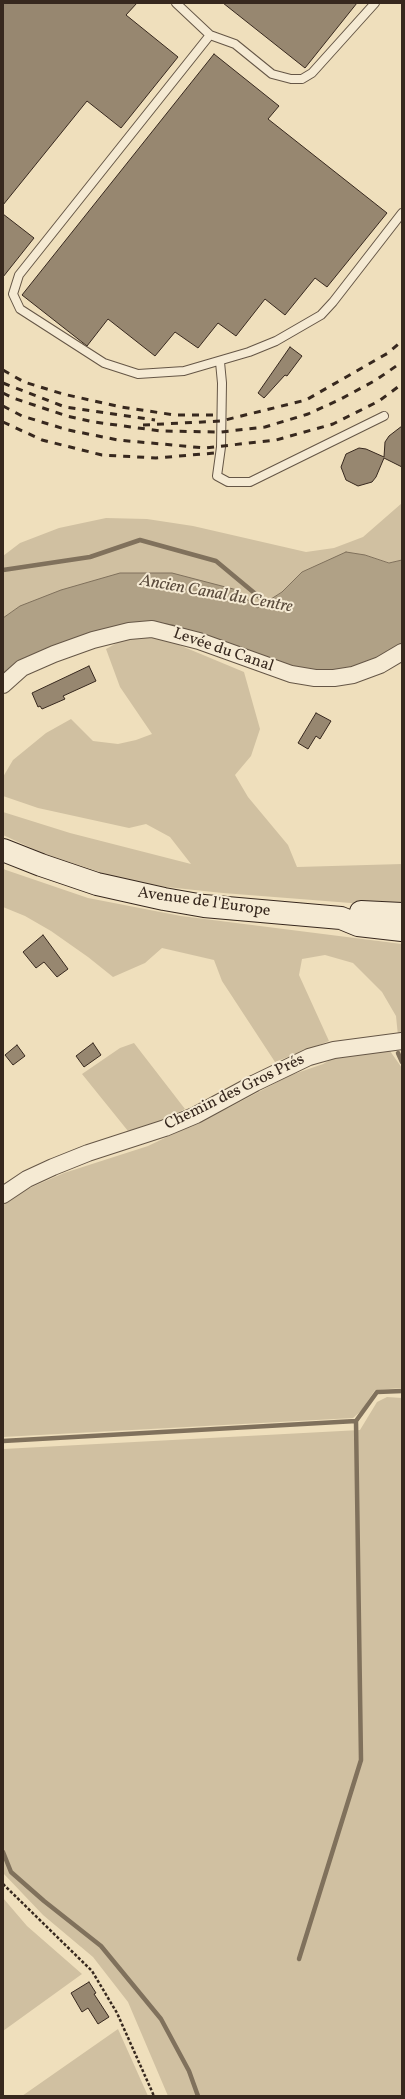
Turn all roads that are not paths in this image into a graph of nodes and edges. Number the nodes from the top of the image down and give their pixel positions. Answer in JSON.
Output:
{"nodes":[{"id":1,"x":176,"y":3,"type":"edge"},
{"id":2,"x":376,"y":3,"type":"edge"},
{"id":3,"x":210,"y":35,"type":"junction"},
{"id":4,"x":402,"y":213,"type":"edge"},
{"id":5,"x":220,"y":362,"type":"junction"},
{"id":6,"x":384,"y":416,"type":"dead end"},
{"id":7,"x":402,"y":652,"type":"edge"},
{"id":8,"x":3,"y":685,"type":"edge"},
{"id":9,"x":3,"y":850,"type":"edge"},
{"id":10,"x":402,"y":914,"type":"edge"},
{"id":11,"x":341,"y":918,"type":"junction"},
{"id":12,"x":402,"y":930,"type":"edge"},
{"id":13,"x":402,"y":1041,"type":"edge"},
{"id":14,"x":6,"y":1194,"type":"edge"}],
"edges":[{"from":1,"to":3,"type":"lane"},
{"from":2,"to":3,"type":"lane"},
{"from":3,"to":5,"type":"lane"},
{"from":4,"to":5,"type":"lane"},
{"from":5,"to":6,"type":"lane"},
{"from":7,"to":8,"type":"street","name":"Levée du Canal"},
{"from":9,"to":11,"type":"main road","name":"Avenue de l'Europe"},
{"from":10,"to":11,"type":"main road","name":"Avenue de l'Europe"},
{"from":11,"to":12,"type":"main road","name":"Avenue de l'Europe"},
{"from":13,"to":14,"type":"street","name":"Chemin des Gros Prés"}]}
